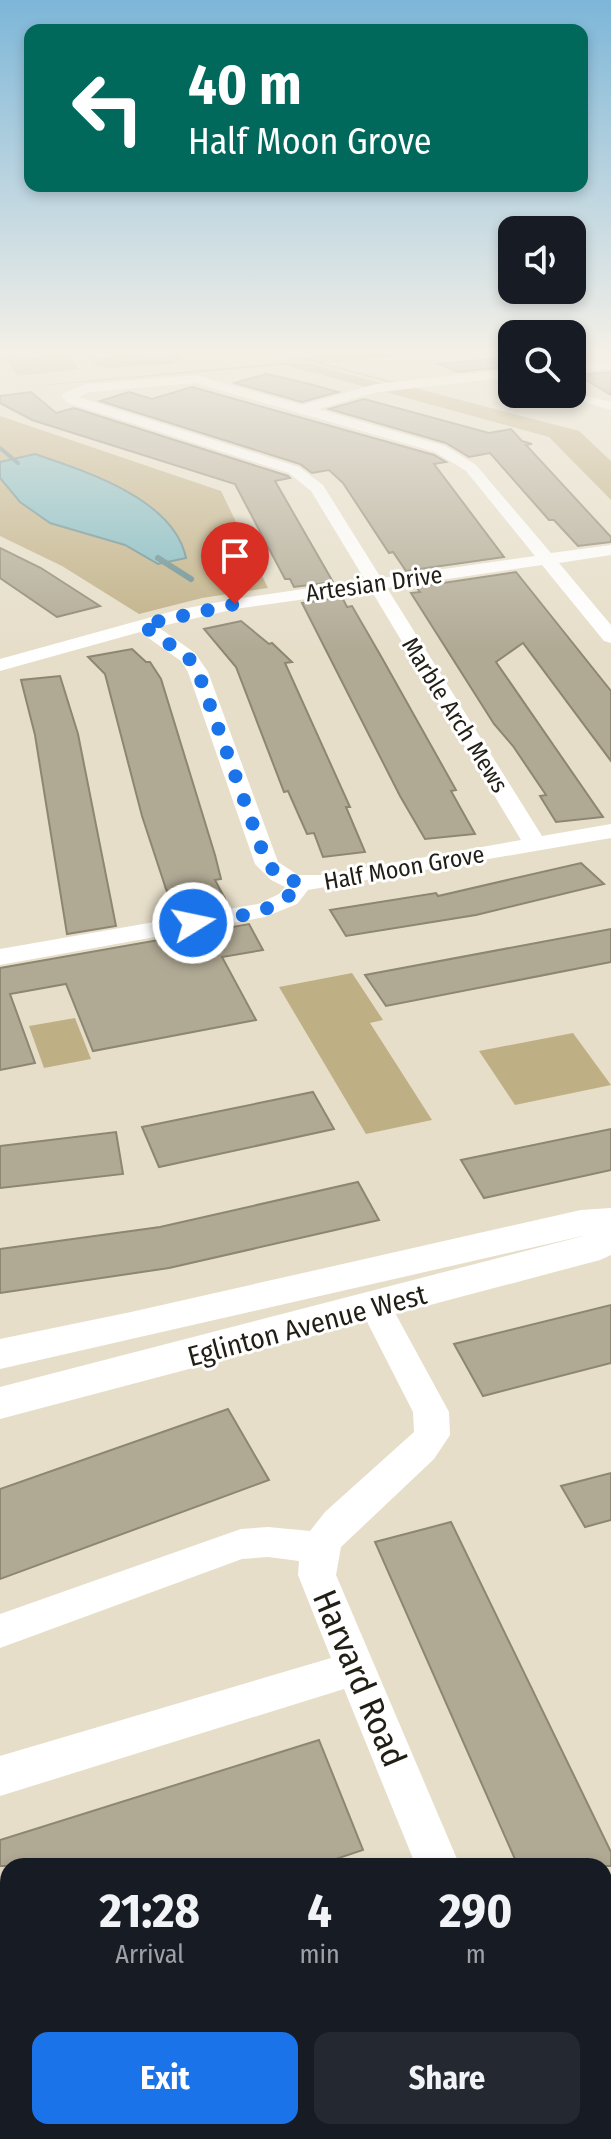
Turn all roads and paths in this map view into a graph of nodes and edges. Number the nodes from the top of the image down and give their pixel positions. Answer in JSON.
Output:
{"nodes":[{"id":1,"x":234,"y":453,"type":"edge"},
{"id":2,"x":448,"y":453,"type":"edge"},
{"id":3,"x":611,"y":550,"type":"edge"},
{"id":4,"x":545,"y":559,"type":"junction"},
{"id":5,"x":375,"y":585,"type":"junction"},
{"id":6,"x":142,"y":625,"type":"junction"},
{"id":7,"x":611,"y":637,"type":"edge"},
{"id":8,"x":0,"y":665,"type":"edge"},
{"id":9,"x":611,"y":831,"type":"edge"},
{"id":10,"x":536,"y":845,"type":"junction"},
{"id":11,"x":301,"y":883,"type":"junction"},
{"id":12,"x":0,"y":957,"type":"edge"},
{"id":13,"x":611,"y":1221,"type":"edge"},
{"id":14,"x":611,"y":1240,"type":"edge"},
{"id":15,"x":376,"y":1308,"type":"junction"},
{"id":16,"x":0,"y":1354,"type":"edge"},
{"id":17,"x":0,"y":1403,"type":"edge"},
{"id":18,"x":320,"y":1548,"type":"junction"},
{"id":19,"x":0,"y":1631,"type":"edge"},
{"id":20,"x":356,"y":1668,"type":"junction"},
{"id":21,"x":0,"y":1776,"type":"edge"},
{"id":22,"x":435,"y":1858,"type":"edge"}],
"edges":[{"from":1,"to":5,"type":"street","name":"Marble Arch Mews"},
{"from":2,"to":4,"type":"street"},
{"from":3,"to":4,"type":"street","name":"Artesian Drive"},
{"from":4,"to":5,"type":"street","name":"Artesian Drive"},
{"from":4,"to":7,"type":"street"},
{"from":5,"to":6,"type":"street","name":"Artesian Drive"},
{"from":5,"to":10,"type":"street","name":"Marble Arch Mews"},
{"from":6,"to":8,"type":"street","name":"Artesian Drive"},
{"from":6,"to":11,"type":"street","name":"Half Moon Grove"},
{"from":9,"to":10,"type":"street","name":"Half Moon Grove"},
{"from":10,"to":11,"type":"street","name":"Half Moon Grove"},
{"from":11,"to":12,"type":"street"},
{"from":13,"to":16,"type":"main road","name":"Eglinton Avenue West"},
{"from":14,"to":15,"type":"main road","name":"Eglinton Avenue West"},
{"from":15,"to":17,"type":"main road","name":"Eglinton Avenue West"},
{"from":15,"to":18,"type":"street","name":"Harvard Road"},
{"from":18,"to":19,"type":"street"},
{"from":18,"to":20,"type":"street","name":"Harvard Road"},
{"from":20,"to":21,"type":"street"},
{"from":20,"to":22,"type":"street","name":"Harvard Road"}]}
